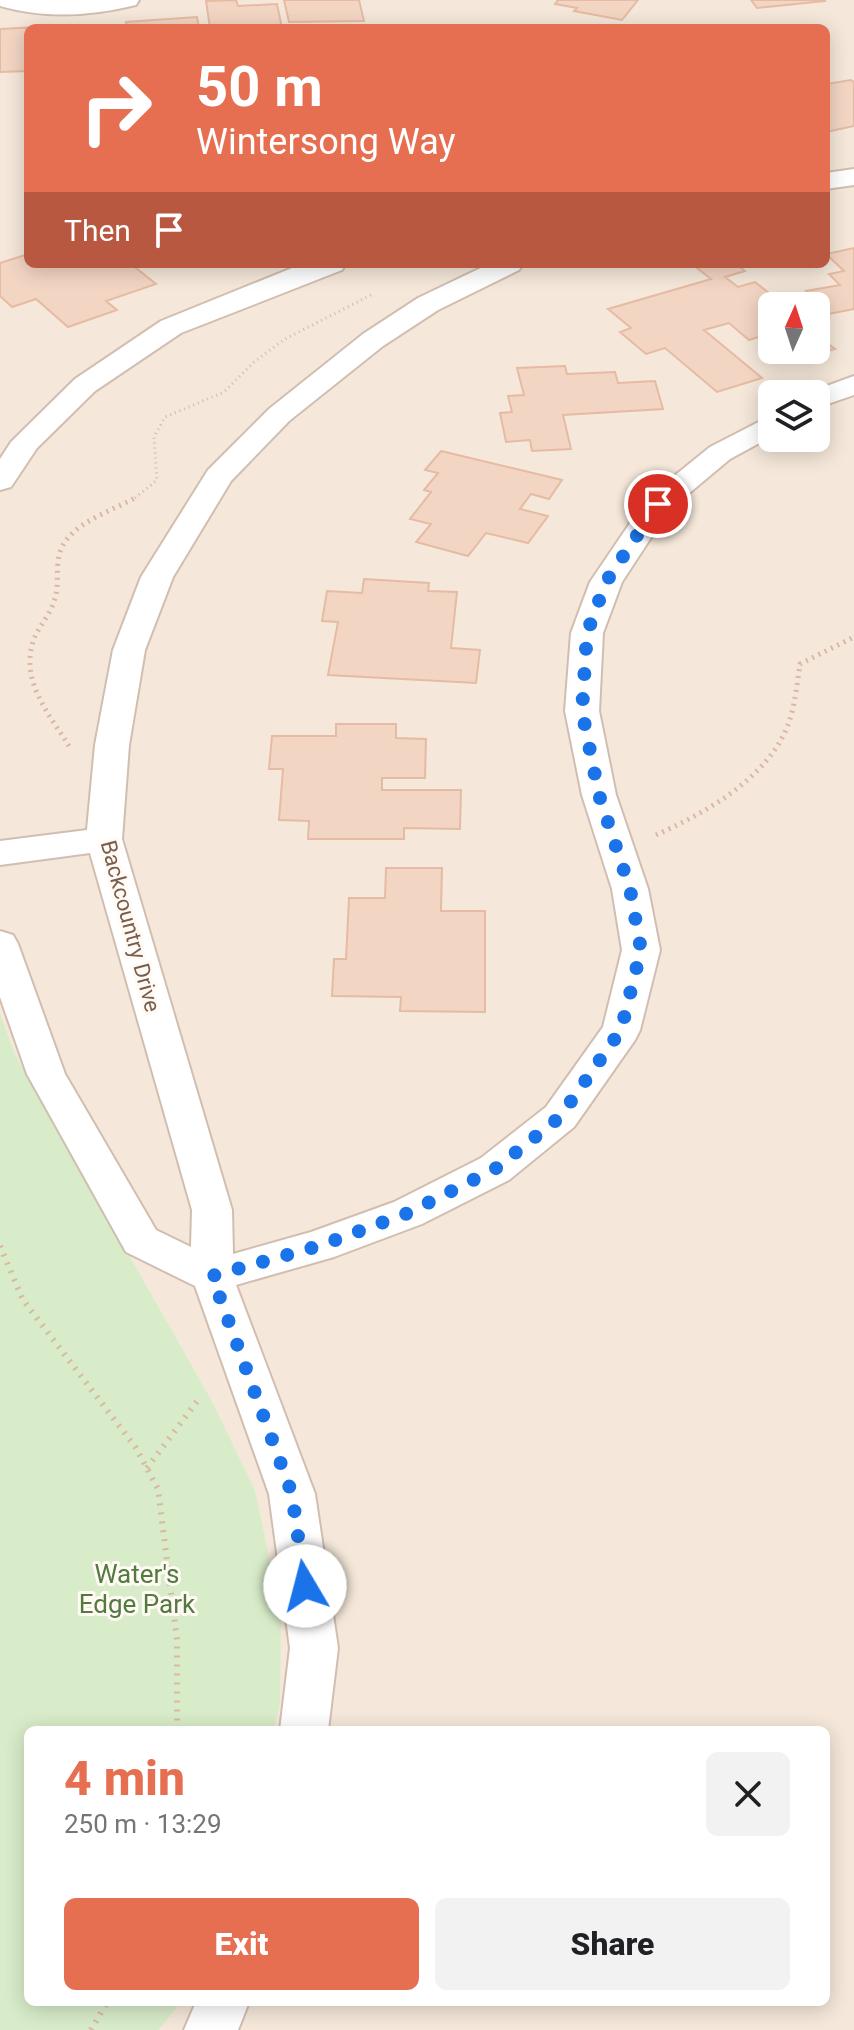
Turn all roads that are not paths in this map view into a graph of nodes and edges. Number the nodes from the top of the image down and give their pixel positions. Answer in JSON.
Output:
{"nodes":[{"id":1,"x":3,"y":0,"type":"edge"},
{"id":2,"x":128,"y":0,"type":"edge"},
{"id":3,"x":854,"y":177,"type":"edge"},
{"id":4,"x":830,"y":180,"type":"edge"},
{"id":5,"x":318,"y":268,"type":"edge"},
{"id":6,"x":502,"y":268,"type":"edge"},
{"id":7,"x":854,"y":385,"type":"edge"},
{"id":8,"x":830,"y":394,"type":"edge"},
{"id":9,"x":758,"y":432,"type":"edge"},
{"id":10,"x":0,"y":481,"type":"edge"},
{"id":11,"x":104,"y":839,"type":"junction"},
{"id":12,"x":0,"y":853,"type":"edge"},
{"id":13,"x":0,"y":944,"type":"edge"},
{"id":14,"x":212,"y":1276,"type":"junction"},
{"id":15,"x":304,"y":1726,"type":"edge"},
{"id":16,"x":221,"y":2006,"type":"edge"},
{"id":17,"x":211,"y":2030,"type":"edge"}],
"edges":[{"from":1,"to":2,"type":"street"},
{"from":3,"to":4,"type":"street"},
{"from":5,"to":10,"type":"street"},
{"from":6,"to":11,"type":"street","name":"Backcountry Drive"},
{"from":7,"to":8,"type":"street"},
{"from":9,"to":14,"type":"street"},
{"from":11,"to":12,"type":"street"},
{"from":11,"to":14,"type":"street","name":"Backcountry Drive"},
{"from":13,"to":14,"type":"street"},
{"from":14,"to":15,"type":"street","name":"Backcountry Drive"},
{"from":16,"to":17,"type":"street"}]}
